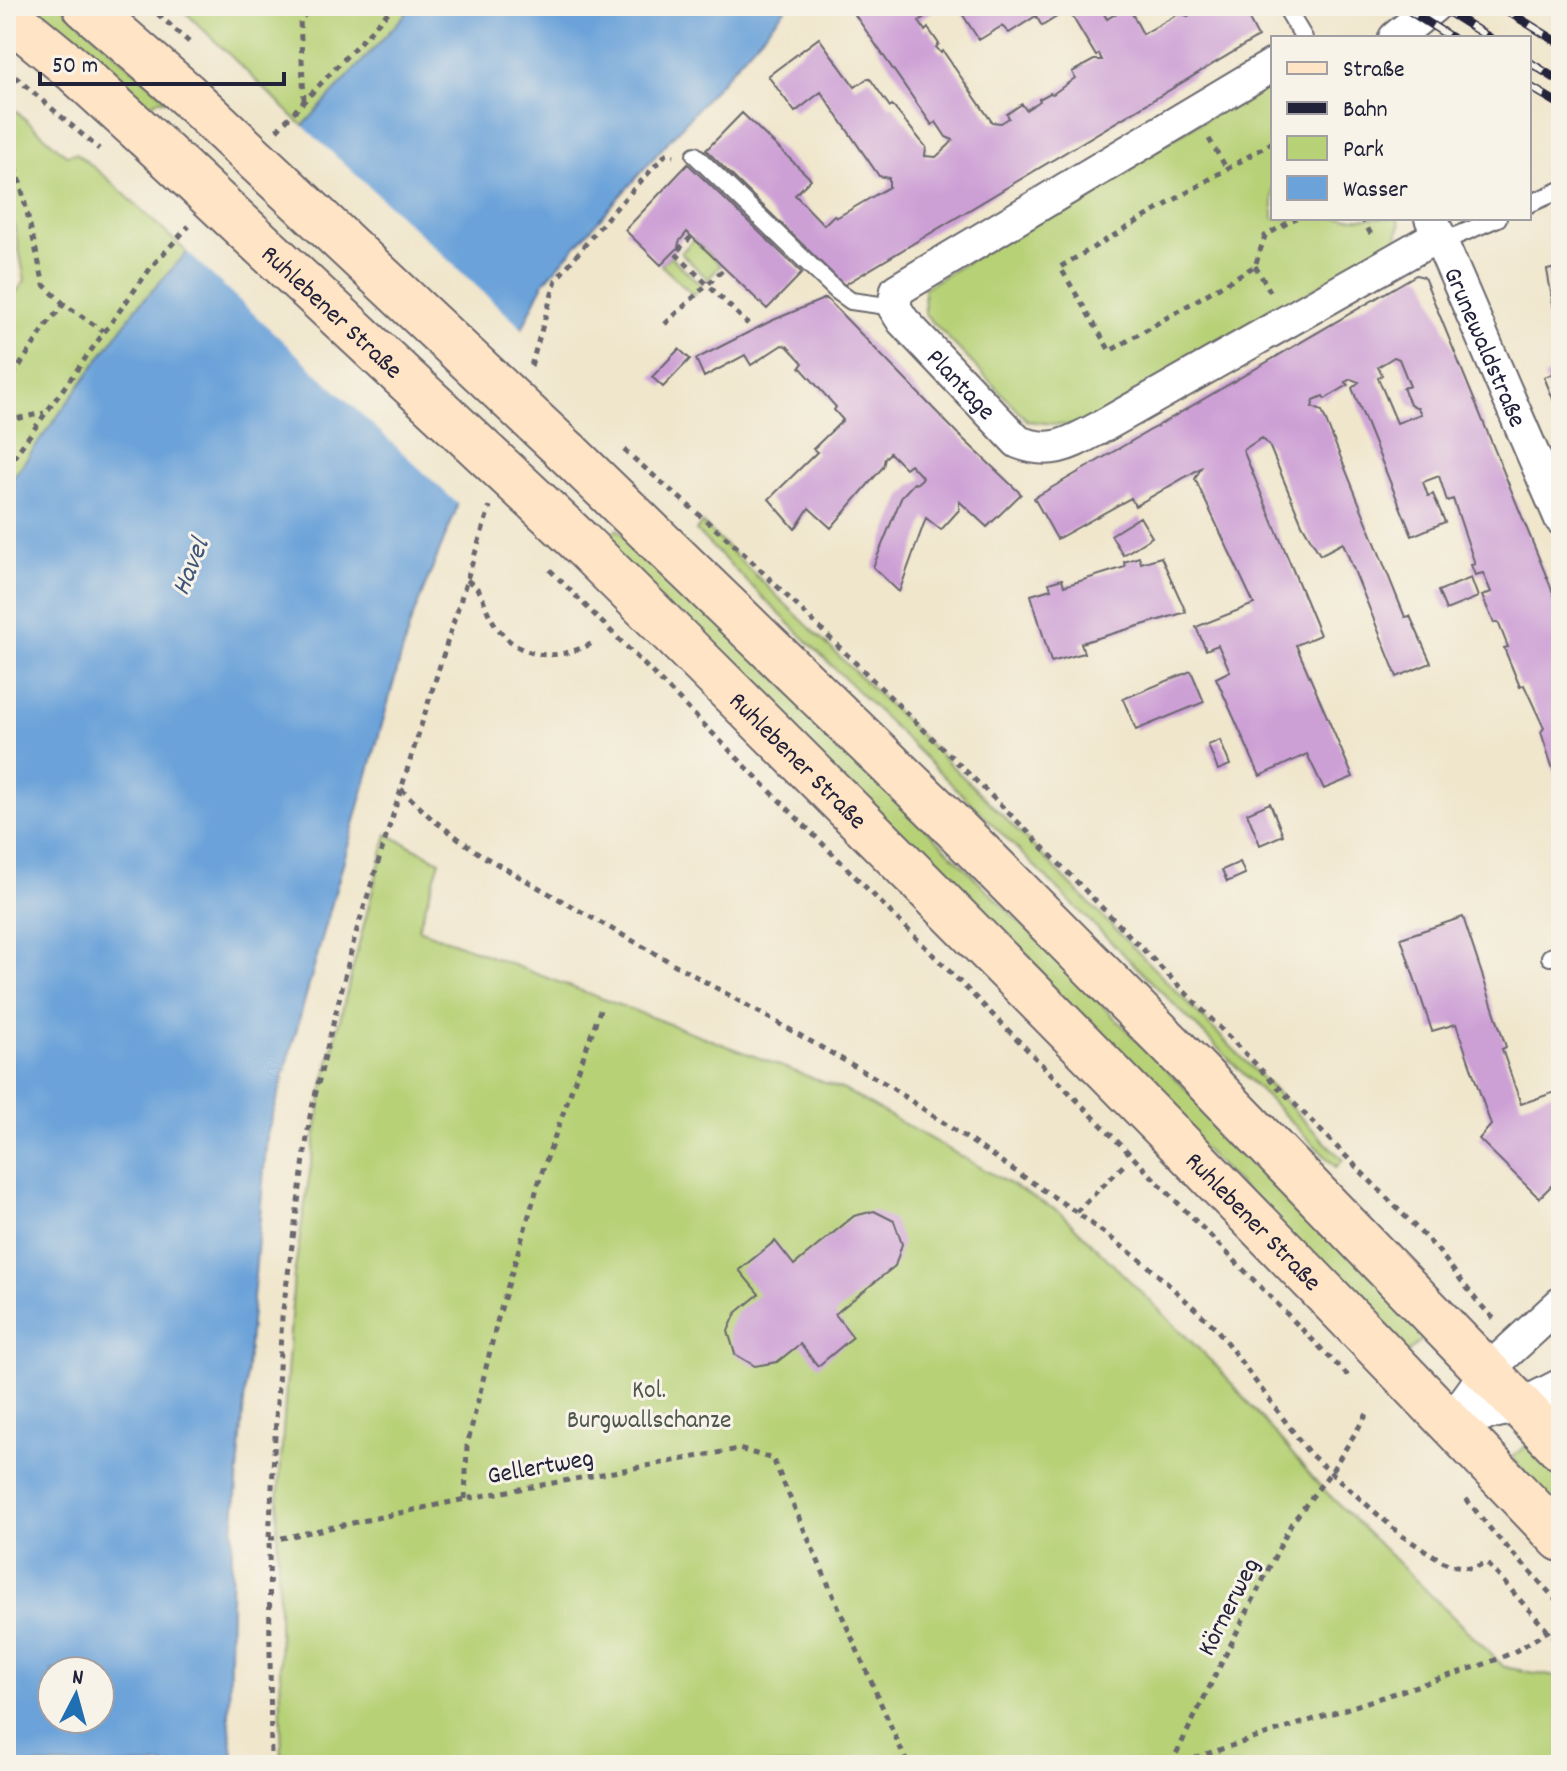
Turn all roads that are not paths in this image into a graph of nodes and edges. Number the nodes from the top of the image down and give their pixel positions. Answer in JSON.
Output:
{"nodes":[{"id":1,"x":85,"y":6,"type":"edge"},
{"id":2,"x":1285,"y":6,"type":"edge"},
{"id":3,"x":1434,"y":6,"type":"edge"},
{"id":4,"x":6,"y":14,"type":"edge"},
{"id":5,"x":1303,"y":36,"type":"edge"},
{"id":6,"x":1397,"y":36,"type":"edge"},
{"id":7,"x":1271,"y":66,"type":"edge"},
{"id":8,"x":695,"y":155,"type":"road end"},
{"id":9,"x":1561,"y":190,"type":"edge"},
{"id":10,"x":1531,"y":203,"type":"edge"},
{"id":11,"x":1489,"y":220,"type":"edge"},
{"id":12,"x":1437,"y":232,"type":"edge"},
{"id":13,"x":894,"y":307,"type":"junction"},
{"id":14,"x":1561,"y":519,"type":"edge"},
{"id":15,"x":1561,"y":1303,"type":"edge"},
{"id":16,"x":1487,"y":1371,"type":"junction"},
{"id":17,"x":1561,"y":1385,"type":"edge"},
{"id":18,"x":1520,"y":1406,"type":"junction"},
{"id":19,"x":1450,"y":1422,"type":"junction"},
{"id":20,"x":1561,"y":1448,"type":"edge"},
{"id":21,"x":1561,"y":1539,"type":"edge"}],
"edges":[{"from":1,"to":16,"type":"main road","bridge":true},
{"from":2,"to":5,"type":"lane"},
{"from":3,"to":6,"type":"street"},
{"from":4,"to":19,"type":"main road","name":"Ruhlebener Straße","bridge":true},
{"from":7,"to":13,"type":"street"},
{"from":8,"to":13,"type":"lane"},
{"from":9,"to":10,"type":"lane"},
{"from":11,"to":12,"type":"lane"},
{"from":12,"to":13,"type":"street","name":"Plantage"},
{"from":12,"to":14,"type":"street","name":"Grunewaldstraße"},
{"from":15,"to":16,"type":"street"},
{"from":16,"to":18,"type":"main road"},
{"from":16,"to":19,"type":"street"},
{"from":17,"to":18,"type":"street"},
{"from":18,"to":19,"type":"street"},
{"from":18,"to":20,"type":"main road"},
{"from":19,"to":21,"type":"main road","name":"Ruhlebener Straße"}]}
